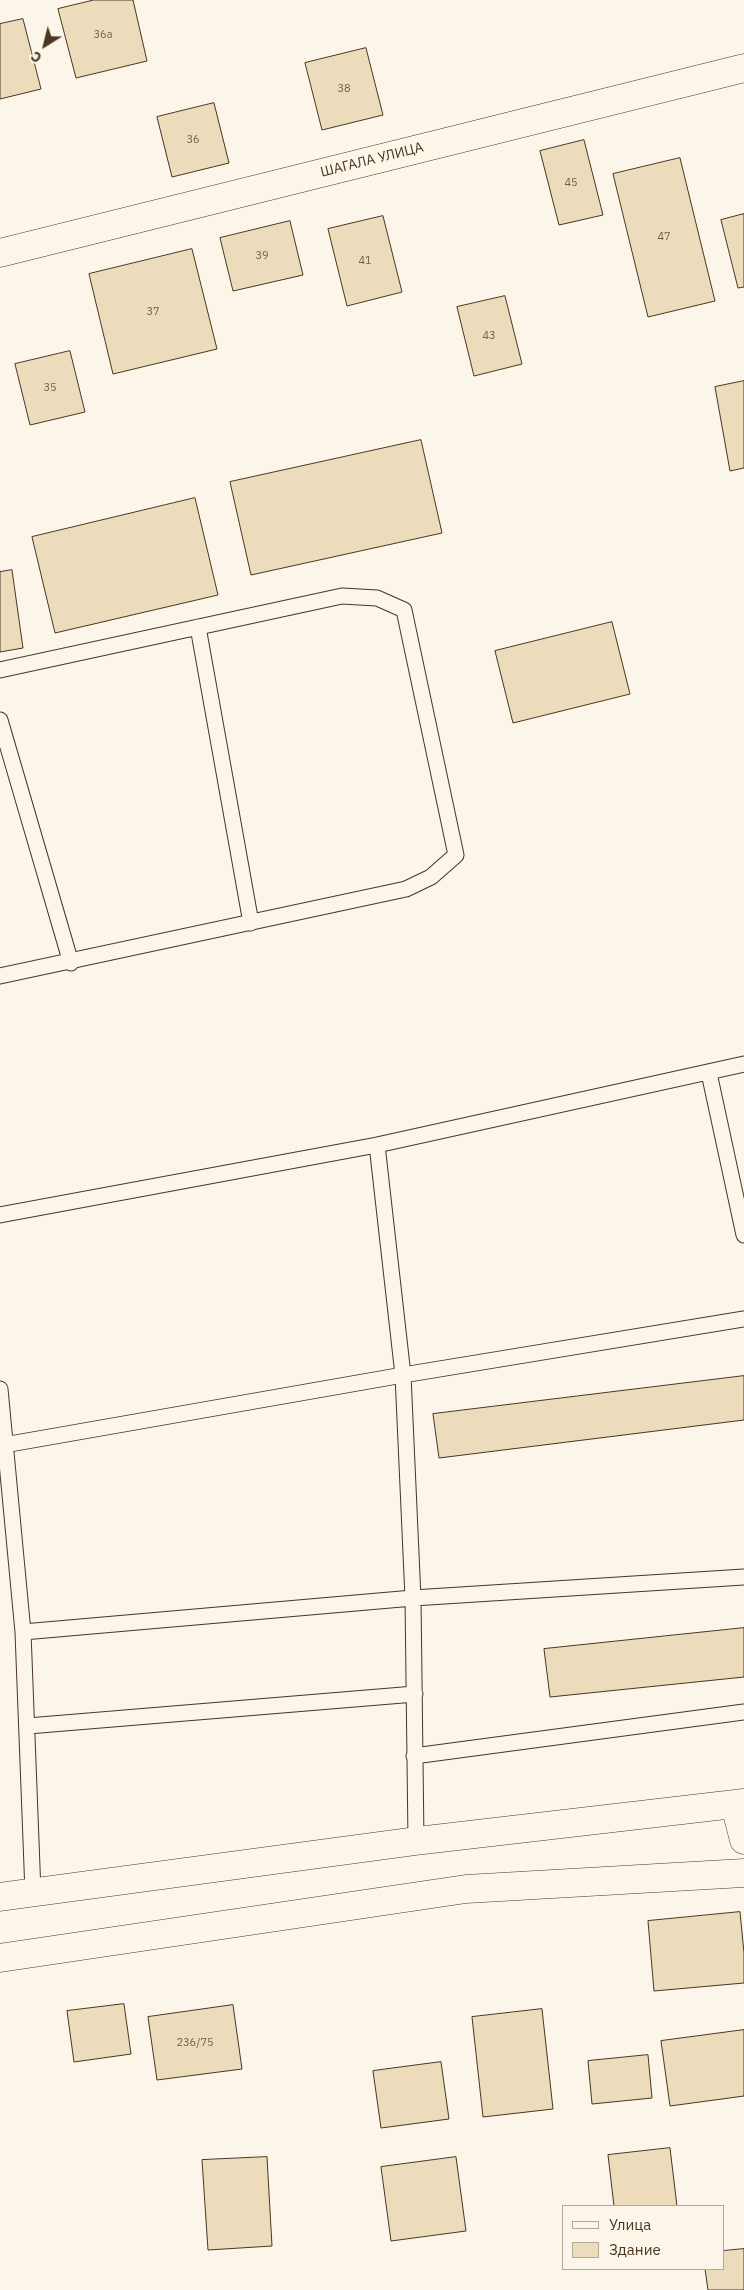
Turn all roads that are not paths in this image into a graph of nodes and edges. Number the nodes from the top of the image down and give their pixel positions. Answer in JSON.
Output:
{"nodes":[{"id":1,"x":744,"y":68,"type":"edge"},
{"id":2,"x":0,"y":253,"type":"edge"},
{"id":3,"x":198,"y":627,"type":"junction"},
{"id":4,"x":0,"y":670,"type":"edge"},
{"id":5,"x":0,"y":720,"type":"edge"},
{"id":6,"x":250,"y":923,"type":"junction"},
{"id":7,"x":71,"y":963,"type":"junction"},
{"id":8,"x":0,"y":976,"type":"edge"},
{"id":9,"x":744,"y":1064,"type":"edge"},
{"id":10,"x":709,"y":1073,"type":"junction"},
{"id":11,"x":377,"y":1145,"type":"junction"},
{"id":12,"x":0,"y":1215,"type":"edge"},
{"id":13,"x":744,"y":1235,"type":"edge"},
{"id":14,"x":744,"y":1319,"type":"edge"},
{"id":15,"x":403,"y":1375,"type":"junction"},
{"id":16,"x":0,"y":1389,"type":"edge"},
{"id":17,"x":4,"y":1445,"type":"junction"},
{"id":18,"x":744,"y":1577,"type":"edge"},
{"id":19,"x":413,"y":1598,"type":"junction"},
{"id":20,"x":23,"y":1632,"type":"junction"},
{"id":21,"x":416,"y":1694,"type":"junction"},
{"id":22,"x":744,"y":1712,"type":"edge"},
{"id":23,"x":28,"y":1726,"type":"junction"},
{"id":24,"x":414,"y":1756,"type":"junction"},
{"id":25,"x":739,"y":1804,"type":"edge"},
{"id":26,"x":744,"y":1840,"type":"edge"},
{"id":27,"x":416,"y":1841,"type":"junction"},
{"id":28,"x":744,"y":1873,"type":"edge"},
{"id":29,"x":32,"y":1893,"type":"junction"},
{"id":30,"x":0,"y":1897,"type":"edge"},
{"id":31,"x":0,"y":1958,"type":"edge"}],
"edges":[{"from":1,"to":2,"type":"main road","name":"ШАГАЛА УЛИЦА"},
{"from":3,"to":4,"type":"lane"},
{"from":3,"to":6,"type":"lane"},
{"from":3,"to":6,"type":"lane"},
{"from":5,"to":7,"type":"lane"},
{"from":6,"to":7,"type":"lane"},
{"from":7,"to":8,"type":"lane"},
{"from":9,"to":10,"type":"lane"},
{"from":10,"to":11,"type":"lane"},
{"from":10,"to":13,"type":"lane"},
{"from":11,"to":12,"type":"lane"},
{"from":11,"to":15,"type":"lane"},
{"from":14,"to":15,"type":"lane"},
{"from":15,"to":17,"type":"lane"},
{"from":15,"to":19,"type":"lane"},
{"from":16,"to":17,"type":"lane"},
{"from":17,"to":20,"type":"lane"},
{"from":18,"to":19,"type":"lane"},
{"from":19,"to":20,"type":"lane"},
{"from":19,"to":21,"type":"lane"},
{"from":20,"to":23,"type":"lane"},
{"from":21,"to":23,"type":"lane"},
{"from":21,"to":24,"type":"lane"},
{"from":22,"to":24,"type":"lane"},
{"from":23,"to":29,"type":"lane"},
{"from":24,"to":27,"type":"lane"},
{"from":25,"to":26,"type":"main road"},
{"from":25,"to":27,"type":"main road"},
{"from":27,"to":29,"type":"main road"},
{"from":28,"to":31,"type":"main road"},
{"from":29,"to":30,"type":"main road"}]}
